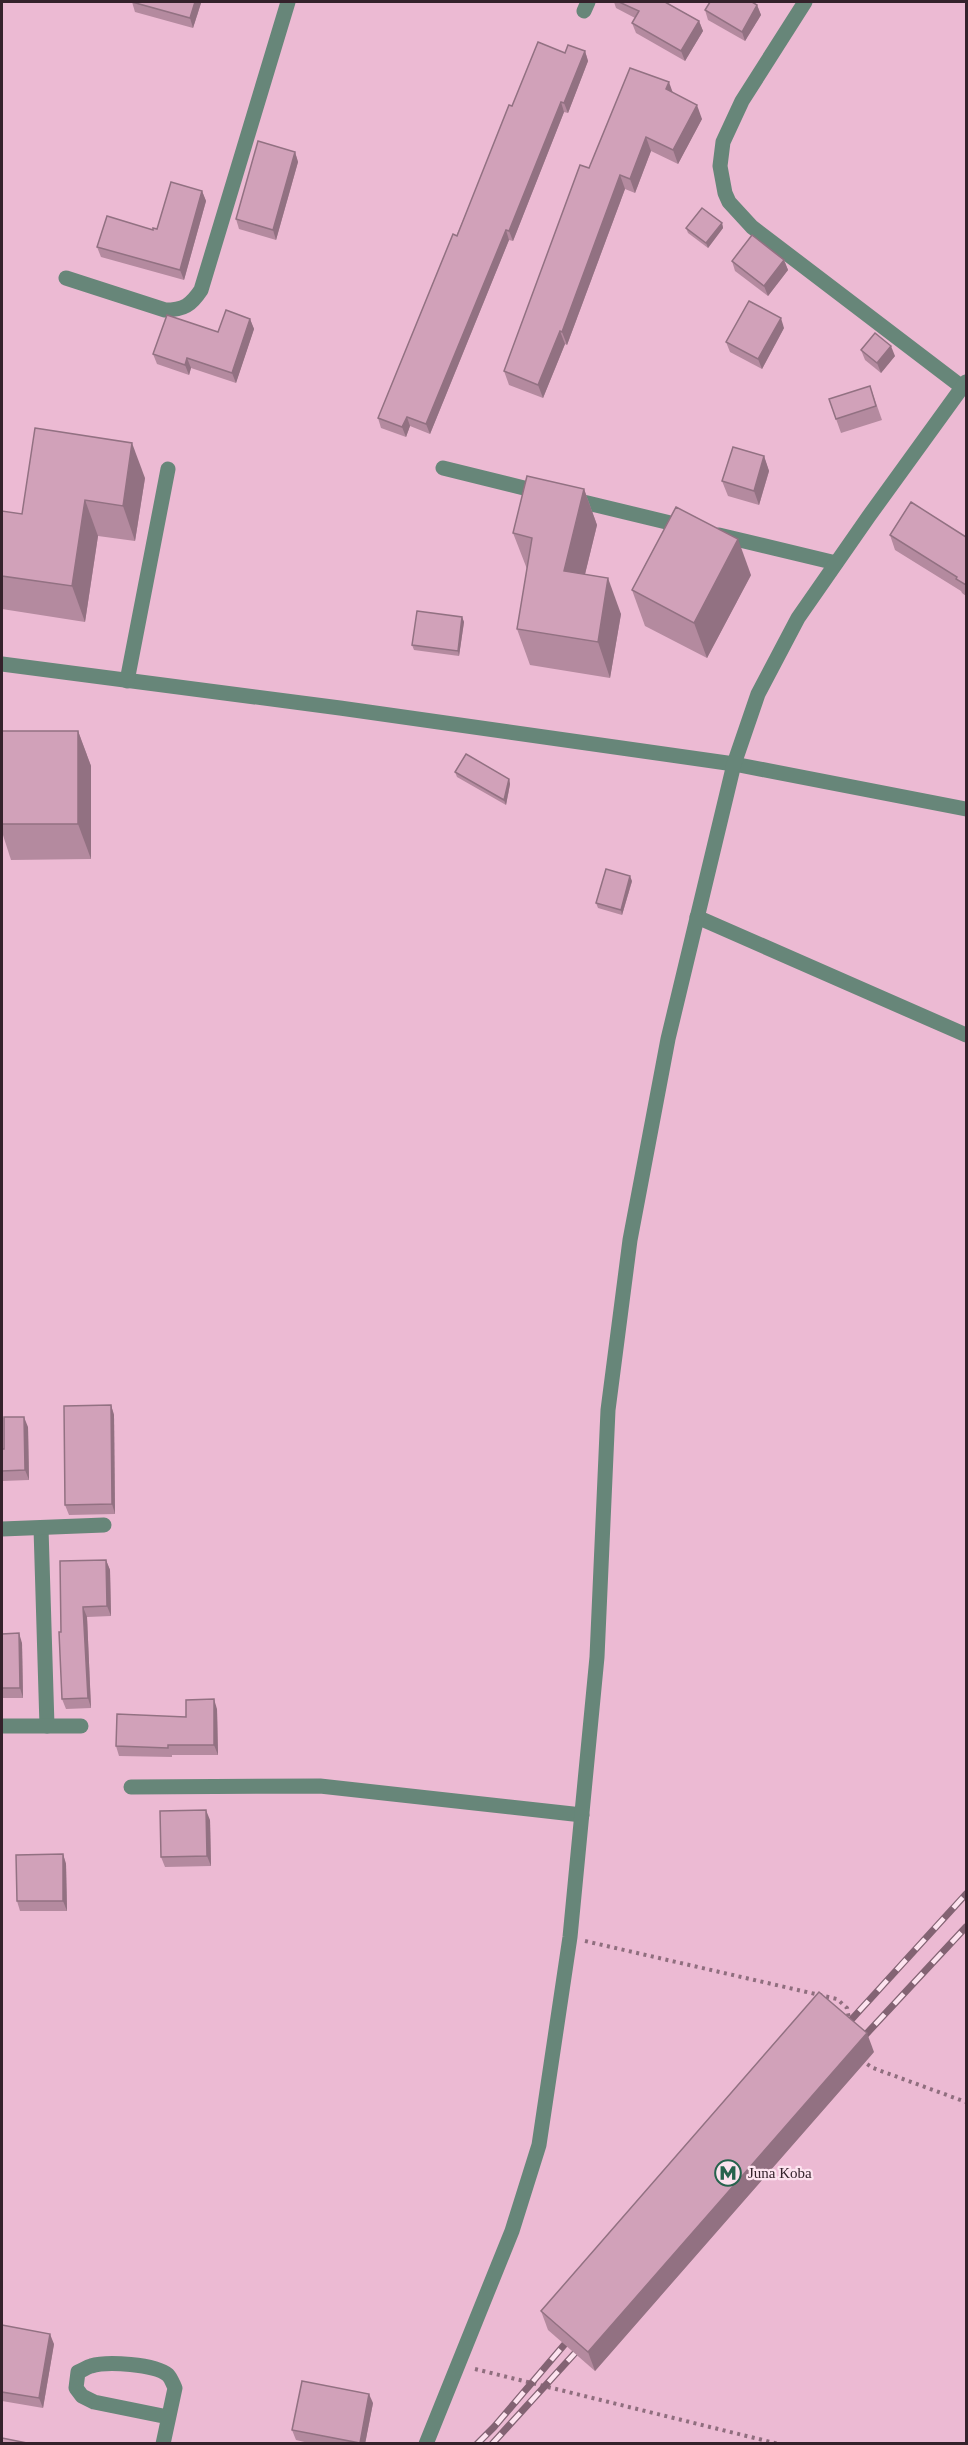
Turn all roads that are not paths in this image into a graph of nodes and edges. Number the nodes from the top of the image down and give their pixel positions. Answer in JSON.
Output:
{"nodes":[{"id":1,"x":288,"y":2,"type":"edge"},
{"id":2,"x":806,"y":2,"type":"edge"},
{"id":3,"x":66,"y":278,"type":"dead end"},
{"id":4,"x":964,"y":385,"type":"edge"},
{"id":5,"x":442,"y":468,"type":"dead end"},
{"id":6,"x":168,"y":469,"type":"dead end"},
{"id":7,"x":836,"y":563,"type":"junction"},
{"id":8,"x":2,"y":664,"type":"edge"},
{"id":9,"x":127,"y":681,"type":"junction"},
{"id":10,"x":734,"y":764,"type":"junction"},
{"id":11,"x":966,"y":809,"type":"edge"},
{"id":12,"x":697,"y":916,"type":"junction"},
{"id":13,"x":966,"y":1035,"type":"edge"},
{"id":14,"x":104,"y":1525,"type":"dead end"},
{"id":15,"x":41,"y":1528,"type":"junction"},
{"id":16,"x":2,"y":1529,"type":"edge"},
{"id":17,"x":2,"y":1726,"type":"edge"},
{"id":18,"x":47,"y":1726,"type":"junction"},
{"id":19,"x":81,"y":1726,"type":"dead end"},
{"id":20,"x":131,"y":1787,"type":"dead end"},
{"id":21,"x":582,"y":1815,"type":"junction"},
{"id":22,"x":168,"y":2417,"type":"junction"},
{"id":23,"x":163,"y":2444,"type":"edge"},
{"id":24,"x":426,"y":2444,"type":"edge"}],
"edges":[{"from":1,"to":3,"type":"street"},
{"from":2,"to":4,"type":"street"},
{"from":4,"to":7,"type":"street"},
{"from":5,"to":7,"type":"street"},
{"from":6,"to":9,"type":"street"},
{"from":7,"to":10,"type":"street"},
{"from":8,"to":9,"type":"street"},
{"from":9,"to":10,"type":"street"},
{"from":10,"to":11,"type":"street"},
{"from":10,"to":12,"type":"street"},
{"from":12,"to":13,"type":"street"},
{"from":12,"to":21,"type":"street"},
{"from":14,"to":15,"type":"street"},
{"from":15,"to":16,"type":"street"},
{"from":15,"to":18,"type":"street"},
{"from":17,"to":18,"type":"street"},
{"from":18,"to":19,"type":"street"},
{"from":20,"to":21,"type":"street"},
{"from":21,"to":24,"type":"street"},
{"from":22,"to":22,"type":"street"},
{"from":22,"to":23,"type":"street"}]}
